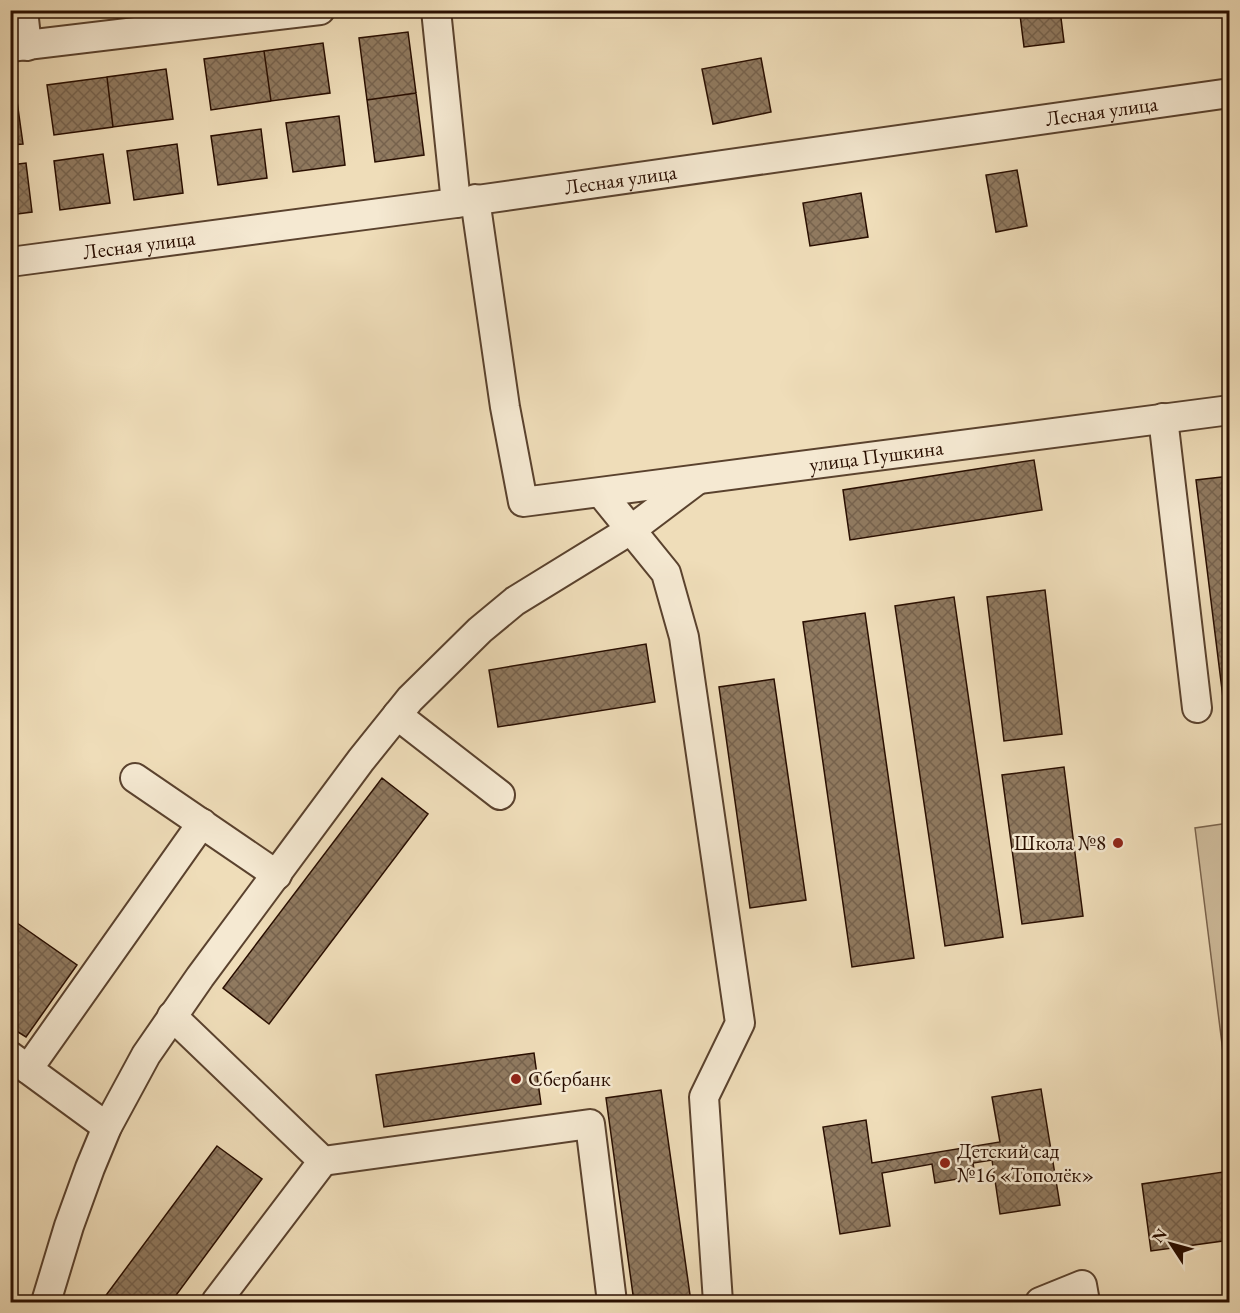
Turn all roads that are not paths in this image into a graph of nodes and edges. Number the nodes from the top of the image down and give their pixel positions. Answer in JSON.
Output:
{"nodes":[{"id":1,"x":22,"y":10,"type":"edge"},
{"id":2,"x":320,"y":10,"type":"edge"},
{"id":3,"x":436,"y":10,"type":"edge"},
{"id":4,"x":19,"y":46,"type":"edge"},
{"id":5,"x":1230,"y":93,"type":"edge"},
{"id":6,"x":465,"y":201,"type":"junction"},
{"id":7,"x":10,"y":262,"type":"edge"},
{"id":8,"x":1230,"y":410,"type":"edge"},
{"id":9,"x":1163,"y":418,"type":"junction"},
{"id":10,"x":697,"y":480,"type":"junction"},
{"id":11,"x":601,"y":493,"type":"junction"},
{"id":12,"x":632,"y":529,"type":"junction"},
{"id":13,"x":1197,"y":708,"type":"dead end"},
{"id":14,"x":397,"y":715,"type":"junction"},
{"id":15,"x":135,"y":778,"type":"dead end"},
{"id":16,"x":500,"y":795,"type":"dead end"},
{"id":17,"x":202,"y":823,"type":"junction"},
{"id":18,"x":277,"y":875,"type":"junction"},
{"id":19,"x":172,"y":1016,"type":"junction"},
{"id":20,"x":19,"y":1062,"type":"edge"},
{"id":21,"x":107,"y":1127,"type":"junction"},
{"id":22,"x":323,"y":1161,"type":"junction"},
{"id":23,"x":46,"y":1302,"type":"edge"},
{"id":24,"x":216,"y":1302,"type":"edge"},
{"id":25,"x":612,"y":1302,"type":"edge"},
{"id":26,"x":718,"y":1302,"type":"edge"},
{"id":27,"x":1040,"y":1302,"type":"edge"},
{"id":28,"x":1085,"y":1302,"type":"edge"}],
"edges":[{"from":1,"to":4,"type":"street"},
{"from":2,"to":4,"type":"street"},
{"from":3,"to":6,"type":"street"},
{"from":5,"to":6,"type":"street","name":"Лесная улица"},
{"from":6,"to":7,"type":"street","name":"Лесная улица"},
{"from":6,"to":11,"type":"street","name":"улица Пушкина"},
{"from":8,"to":9,"type":"street","name":"улица Пушкина"},
{"from":9,"to":10,"type":"street","name":"улица Пушкина"},
{"from":9,"to":13,"type":"street"},
{"from":10,"to":11,"type":"street","name":"улица Пушкина"},
{"from":10,"to":12,"type":"street"},
{"from":11,"to":12,"type":"street"},
{"from":12,"to":14,"type":"street"},
{"from":12,"to":26,"type":"street"},
{"from":14,"to":16,"type":"street"},
{"from":14,"to":18,"type":"street"},
{"from":15,"to":17,"type":"street"},
{"from":17,"to":18,"type":"street"},
{"from":17,"to":20,"type":"street"},
{"from":18,"to":19,"type":"street"},
{"from":19,"to":21,"type":"street"},
{"from":19,"to":22,"type":"street"},
{"from":20,"to":21,"type":"street"},
{"from":21,"to":23,"type":"street"},
{"from":22,"to":24,"type":"street"},
{"from":22,"to":25,"type":"street"},
{"from":27,"to":28,"type":"street"}]}
